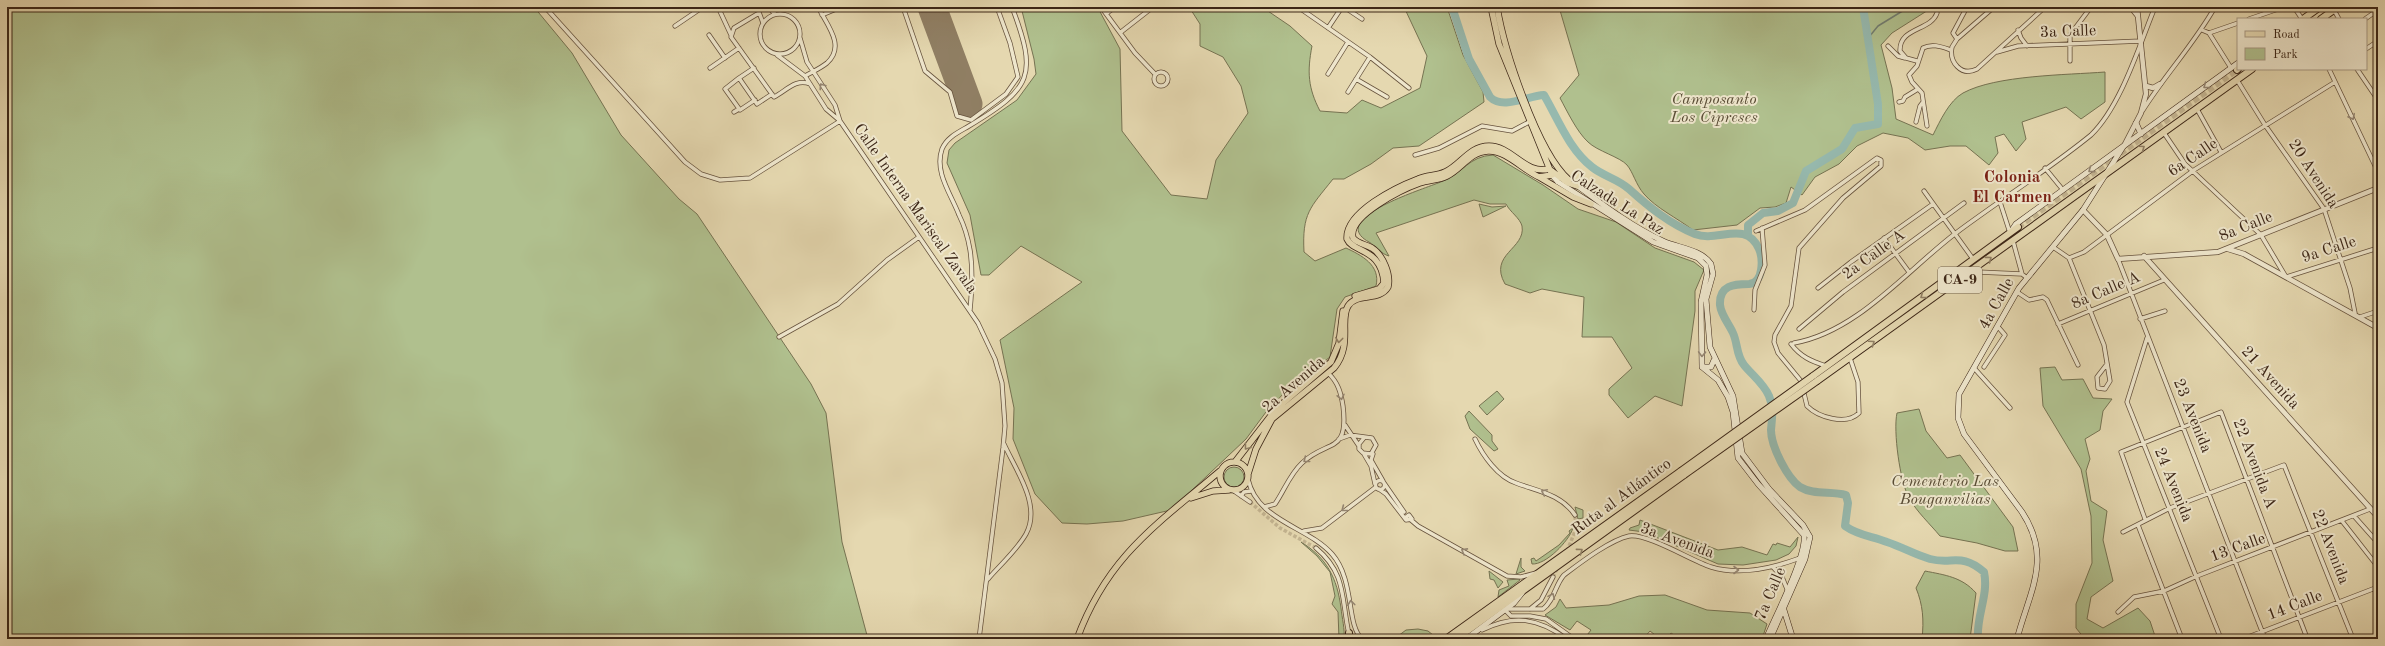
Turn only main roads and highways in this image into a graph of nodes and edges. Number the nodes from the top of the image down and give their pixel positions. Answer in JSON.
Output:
{"nodes":[{"id":1,"x":1490,"y":7,"type":"edge"},
{"id":2,"x":1496,"y":7,"type":"edge"},
{"id":3,"x":2320,"y":7,"type":"edge"},
{"id":4,"x":2326,"y":7,"type":"edge"},
{"id":5,"x":2336,"y":9,"type":"edge"},
{"id":6,"x":2304,"y":18,"type":"edge"},
{"id":7,"x":2310,"y":18,"type":"edge"},
{"id":8,"x":2322,"y":18,"type":"edge"},
{"id":9,"x":2235,"y":69,"type":"edge"},
{"id":10,"x":2251,"y":70,"type":"edge"},
{"id":11,"x":1518,"y":88,"type":"junction"},
{"id":12,"x":1526,"y":108,"type":"junction"},
{"id":13,"x":2136,"y":123,"type":"road end"},
{"id":14,"x":2141,"y":134,"type":"junction"},
{"id":15,"x":2123,"y":147,"type":"junction"},
{"id":16,"x":2110,"y":170,"type":"junction"},
{"id":17,"x":1550,"y":172,"type":"junction"},
{"id":18,"x":1539,"y":177,"type":"junction"},
{"id":19,"x":1569,"y":180,"type":"joint"},
{"id":20,"x":1577,"y":186,"type":"junction"},
{"id":21,"x":1591,"y":204,"type":"junction"},
{"id":22,"x":2018,"y":227,"type":"tunnel mouth"},
{"id":23,"x":2011,"y":232,"type":"junction"},
{"id":24,"x":1714,"y":360,"type":"junction"},
{"id":25,"x":1702,"y":367,"type":"junction"},
{"id":26,"x":1815,"y":379,"type":"junction"},
{"id":27,"x":1235,"y":462,"type":"junction"},
{"id":28,"x":1220,"y":471,"type":"junction"},
{"id":29,"x":1683,"y":473,"type":"junction"},
{"id":30,"x":1248,"y":476,"type":"junction"},
{"id":31,"x":1232,"y":491,"type":"junction"},
{"id":32,"x":1185,"y":501,"type":"junction"},
{"id":33,"x":1806,"y":535,"type":"junction"},
{"id":34,"x":1804,"y":558,"type":"junction"},
{"id":35,"x":1525,"y":590,"type":"junction"},
{"id":36,"x":1781,"y":603,"type":"junction"},
{"id":37,"x":1784,"y":610,"type":"junction"},
{"id":38,"x":1077,"y":639,"type":"edge"},
{"id":39,"x":1446,"y":639,"type":"edge"},
{"id":40,"x":1456,"y":639,"type":"edge"},
{"id":41,"x":1466,"y":639,"type":"edge"},
{"id":42,"x":1766,"y":639,"type":"edge"},
{"id":43,"x":1770,"y":639,"type":"edge"},
{"id":44,"x":1793,"y":639,"type":"edge"},
{"id":45,"x":2017,"y":639,"type":"edge"}],
"edges":[{"from":1,"to":11,"type":"main road","name":"Calzada La Paz"},
{"from":2,"to":11,"type":"main road","name":"Calzada La Paz"},
{"from":3,"to":6,"type":"highway"},
{"from":4,"to":7,"type":"highway"},
{"from":5,"to":8,"type":"highway"},
{"from":9,"to":14,"type":"main road","number":"CA-9","one_way":true},
{"from":16,"to":10,"type":"highway","number":"CA-9","one_way":true},
{"from":11,"to":12,"type":"main road","name":"Calzada La Paz"},
{"from":12,"to":17,"type":"main road","name":"Calzada La Paz"},
{"from":12,"to":19,"type":"main road","name":"Calzada La Paz"},
{"from":13,"to":14,"type":"main road"},
{"from":14,"to":15,"type":"main road","number":"CA-9"},
{"from":15,"to":16,"type":"main road","name":"4a Calle"},
{"from":15,"to":23,"type":"main road","number":"CA-9","one_way":true},
{"from":26,"to":16,"type":"highway","number":"CA-9","one_way":true},
{"from":16,"to":45,"type":"main road","name":"4a Calle"},
{"from":17,"to":18,"type":"main road"},
{"from":17,"to":20,"type":"main road"},
{"from":17,"to":21,"type":"main road","name":"Calzada La Paz"},
{"from":17,"to":27,"type":"main road","name":"2a Avenida","one_way":true},
{"from":18,"to":21,"type":"main road"},
{"from":18,"to":30,"type":"main road","name":"2a Avenida"},
{"from":19,"to":20,"type":"main road","name":"Calzada La Paz"},
{"from":20,"to":24,"type":"main road","name":"Calzada La Paz"},
{"from":21,"to":25,"type":"main road","name":"Calzada La Paz","one_way":true},
{"from":22,"to":23,"type":"highway","number":"CA-9"},
{"from":23,"to":26,"type":"highway","number":"CA-9","one_way":true},
{"from":24,"to":25,"type":"main road"},
{"from":24,"to":33,"type":"main road","name":"Calzada La Paz"},
{"from":25,"to":33,"type":"main road"},
{"from":26,"to":29,"type":"highway","name":"Ruta al Atlántico","bridge":true},
{"from":27,"to":28,"type":"main road"},
{"from":27,"to":30,"type":"main road"},
{"from":28,"to":31,"type":"main road"},
{"from":28,"to":32,"type":"main road"},
{"from":35,"to":29,"type":"highway","name":"Ruta al Atlántico","one_way":true},
{"from":29,"to":39,"type":"highway","name":"Ruta al Atlántico"},
{"from":30,"to":31,"type":"main road"},
{"from":31,"to":32,"type":"main road"},
{"from":32,"to":38,"type":"main road"},
{"from":33,"to":34,"type":"main road"},
{"from":34,"to":36,"type":"main road","name":"7a Calle"},
{"from":34,"to":37,"type":"main road","name":"7a Calle"},
{"from":35,"to":40,"type":"highway","name":"Ruta al Atlántico"},
{"from":35,"to":41,"type":"main road","name":"Ruta al Atlántico"},
{"from":36,"to":37,"type":"main road"},
{"from":36,"to":42,"type":"main road","name":"7a Calle"},
{"from":37,"to":43,"type":"main road","name":"7a Calle"},
{"from":37,"to":44,"type":"main road"}]}
